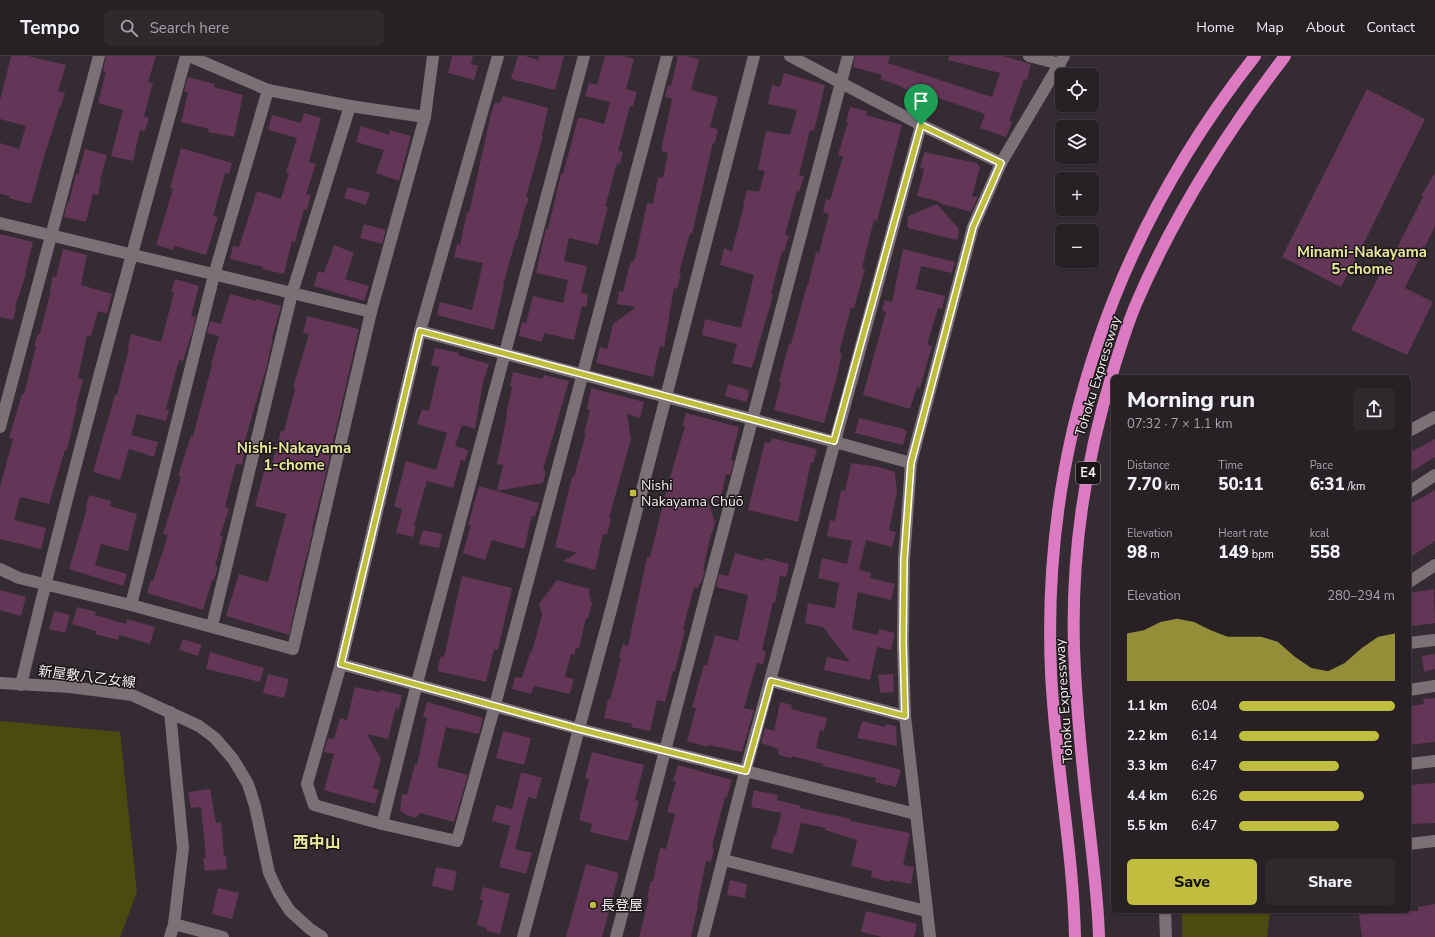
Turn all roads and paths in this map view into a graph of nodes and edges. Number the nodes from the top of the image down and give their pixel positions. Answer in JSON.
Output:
{"nodes":[{"id":1,"x":99,"y":56,"type":"edge"},
{"id":2,"x":188,"y":56,"type":"edge"},
{"id":3,"x":432,"y":56,"type":"edge"},
{"id":4,"x":498,"y":56,"type":"edge"},
{"id":5,"x":584,"y":56,"type":"edge"},
{"id":6,"x":667,"y":56,"type":"edge"},
{"id":7,"x":754,"y":56,"type":"edge"},
{"id":8,"x":790,"y":56,"type":"edge"},
{"id":9,"x":848,"y":56,"type":"edge"},
{"id":10,"x":1029,"y":56,"type":"edge"},
{"id":11,"x":1255,"y":56,"type":"edge"},
{"id":12,"x":1285,"y":56,"type":"edge"},
{"id":13,"x":1062,"y":60,"type":"edge"},
{"id":14,"x":841,"y":82,"type":"junction"},
{"id":15,"x":268,"y":90,"type":"junction"},
{"id":16,"x":350,"y":106,"type":"junction"},
{"id":17,"x":425,"y":117,"type":"junction"},
{"id":18,"x":921,"y":125,"type":"junction"},
{"id":19,"x":1001,"y":163,"type":"junction"},
{"id":20,"x":0,"y":223,"type":"edge"},
{"id":21,"x":52,"y":234,"type":"junction"},
{"id":22,"x":131,"y":255,"type":"junction"},
{"id":23,"x":214,"y":275,"type":"junction"},
{"id":24,"x":292,"y":293,"type":"junction"},
{"id":25,"x":371,"y":312,"type":"junction"},
{"id":26,"x":420,"y":331,"type":"junction"},
{"id":27,"x":505,"y":353,"type":"junction"},
{"id":28,"x":582,"y":375,"type":"junction"},
{"id":29,"x":1112,"y":375,"type":"edge"},
{"id":30,"x":1111,"y":377,"type":"edge"},
{"id":31,"x":666,"y":397,"type":"junction"},
{"id":32,"x":1435,"y":417,"type":"edge"},
{"id":33,"x":752,"y":418,"type":"junction"},
{"id":34,"x":0,"y":427,"type":"edge"},
{"id":35,"x":1411,"y":430,"type":"edge"},
{"id":36,"x":834,"y":441,"type":"junction"},
{"id":37,"x":911,"y":463,"type":"junction"},
{"id":38,"x":1435,"y":475,"type":"edge"},
{"id":39,"x":1411,"y":491,"type":"edge"},
{"id":40,"x":1435,"y":564,"type":"edge"},
{"id":41,"x":0,"y":569,"type":"edge"},
{"id":42,"x":1411,"y":581,"type":"edge"},
{"id":43,"x":45,"y":585,"type":"junction"},
{"id":44,"x":131,"y":605,"type":"junction"},
{"id":45,"x":212,"y":626,"type":"junction"},
{"id":46,"x":1435,"y":640,"type":"edge"},
{"id":47,"x":1411,"y":643,"type":"edge"},
{"id":48,"x":341,"y":664,"type":"junction"},
{"id":49,"x":771,"y":681,"type":"junction"},
{"id":50,"x":0,"y":683,"type":"edge"},
{"id":51,"x":417,"y":683,"type":"junction"},
{"id":52,"x":21,"y":685,"type":"junction"},
{"id":53,"x":1435,"y":686,"type":"edge"},
{"id":54,"x":1411,"y":690,"type":"edge"},
{"id":55,"x":494,"y":705,"type":"junction"},
{"id":56,"x":170,"y":712,"type":"junction"},
{"id":57,"x":905,"y":716,"type":"junction"},
{"id":58,"x":579,"y":729,"type":"junction"},
{"id":59,"x":665,"y":750,"type":"junction"},
{"id":60,"x":1435,"y":761,"type":"edge"},
{"id":61,"x":1411,"y":764,"type":"edge"},
{"id":62,"x":746,"y":771,"type":"junction"},
{"id":63,"x":916,"y":814,"type":"junction"},
{"id":64,"x":382,"y":824,"type":"junction"},
{"id":65,"x":1435,"y":841,"type":"edge"},
{"id":66,"x":1411,"y":844,"type":"edge"},
{"id":67,"x":724,"y":860,"type":"junction"},
{"id":68,"x":926,"y":911,"type":"junction"},
{"id":69,"x":1165,"y":913,"type":"edge"},
{"id":70,"x":174,"y":924,"type":"junction"},
{"id":71,"x":170,"y":937,"type":"edge"},
{"id":72,"x":223,"y":937,"type":"edge"},
{"id":73,"x":322,"y":937,"type":"edge"},
{"id":74,"x":523,"y":937,"type":"edge"},
{"id":75,"x":616,"y":937,"type":"edge"},
{"id":76,"x":703,"y":937,"type":"edge"},
{"id":77,"x":930,"y":937,"type":"edge"},
{"id":78,"x":1075,"y":937,"type":"edge"},
{"id":79,"x":1099,"y":937,"type":"edge"},
{"id":80,"x":1166,"y":937,"type":"edge"}],
"edges":[{"from":1,"to":21,"type":"street"},
{"from":2,"to":15,"type":"street"},
{"from":2,"to":22,"type":"street"},
{"from":3,"to":17,"type":"street"},
{"from":4,"to":26,"type":"street"},
{"from":5,"to":27,"type":"street"},
{"from":6,"to":28,"type":"street"},
{"from":7,"to":31,"type":"street"},
{"from":8,"to":14,"type":"street"},
{"from":9,"to":14,"type":"street"},
{"from":10,"to":13,"type":"street"},
{"from":11,"to":78,"type":"highway","name":"Tohoku Expressway","number":"E4"},
{"from":12,"to":29,"type":"highway","name":"Tohoku Expressway","number":"E4"},
{"from":13,"to":19,"type":"street"},
{"from":14,"to":18,"type":"street"},
{"from":14,"to":33,"type":"street"},
{"from":15,"to":16,"type":"street"},
{"from":15,"to":23,"type":"street"},
{"from":16,"to":17,"type":"street"},
{"from":16,"to":24,"type":"street"},
{"from":17,"to":25,"type":"street"},
{"from":18,"to":19,"type":"street"},
{"from":18,"to":36,"type":"street"},
{"from":19,"to":37,"type":"street"},
{"from":20,"to":21,"type":"street"},
{"from":21,"to":22,"type":"street"},
{"from":21,"to":34,"type":"street"},
{"from":22,"to":23,"type":"street"},
{"from":22,"to":43,"type":"street"},
{"from":23,"to":24,"type":"street"},
{"from":23,"to":44,"type":"street"},
{"from":24,"to":25,"type":"street"},
{"from":24,"to":45,"type":"street"},
{"from":25,"to":45,"type":"street"},
{"from":26,"to":27,"type":"street"},
{"from":26,"to":48,"type":"street"},
{"from":27,"to":28,"type":"street"},
{"from":27,"to":51,"type":"street"},
{"from":28,"to":31,"type":"street"},
{"from":28,"to":55,"type":"street"},
{"from":30,"to":79,"type":"highway","name":"Tohoku Expressway","number":"E4"},
{"from":31,"to":33,"type":"street"},
{"from":31,"to":58,"type":"street"},
{"from":32,"to":35,"type":"street"},
{"from":33,"to":36,"type":"street"},
{"from":33,"to":59,"type":"street"},
{"from":36,"to":37,"type":"street"},
{"from":36,"to":49,"type":"street"},
{"from":37,"to":57,"type":"street"},
{"from":38,"to":39,"type":"street"},
{"from":40,"to":42,"type":"street"},
{"from":41,"to":43,"type":"street"},
{"from":43,"to":44,"type":"street"},
{"from":43,"to":52,"type":"street"},
{"from":44,"to":45,"type":"street"},
{"from":46,"to":47,"type":"street"},
{"from":48,"to":51,"type":"street"},
{"from":48,"to":64,"type":"street"},
{"from":49,"to":57,"type":"street"},
{"from":49,"to":62,"type":"street"},
{"from":50,"to":52,"type":"street","name":"新屋敷八乙女線"},
{"from":51,"to":55,"type":"street"},
{"from":51,"to":64,"type":"street"},
{"from":52,"to":56,"type":"street","name":"新屋敷八乙女線"},
{"from":53,"to":54,"type":"street"},
{"from":55,"to":58,"type":"street"},
{"from":55,"to":64,"type":"street"},
{"from":56,"to":70,"type":"street"},
{"from":56,"to":73,"type":"street","name":"新屋敷八乙女線"},
{"from":57,"to":63,"type":"street"},
{"from":58,"to":59,"type":"street"},
{"from":58,"to":74,"type":"street"},
{"from":59,"to":62,"type":"street"},
{"from":59,"to":75,"type":"street"},
{"from":60,"to":61,"type":"street"},
{"from":62,"to":63,"type":"street"},
{"from":62,"to":67,"type":"street"},
{"from":63,"to":68,"type":"street"},
{"from":65,"to":66,"type":"street"},
{"from":67,"to":68,"type":"street"},
{"from":67,"to":76,"type":"street"},
{"from":68,"to":77,"type":"street"},
{"from":69,"to":80,"type":"street"},
{"from":70,"to":71,"type":"street"},
{"from":70,"to":72,"type":"street"}]}
